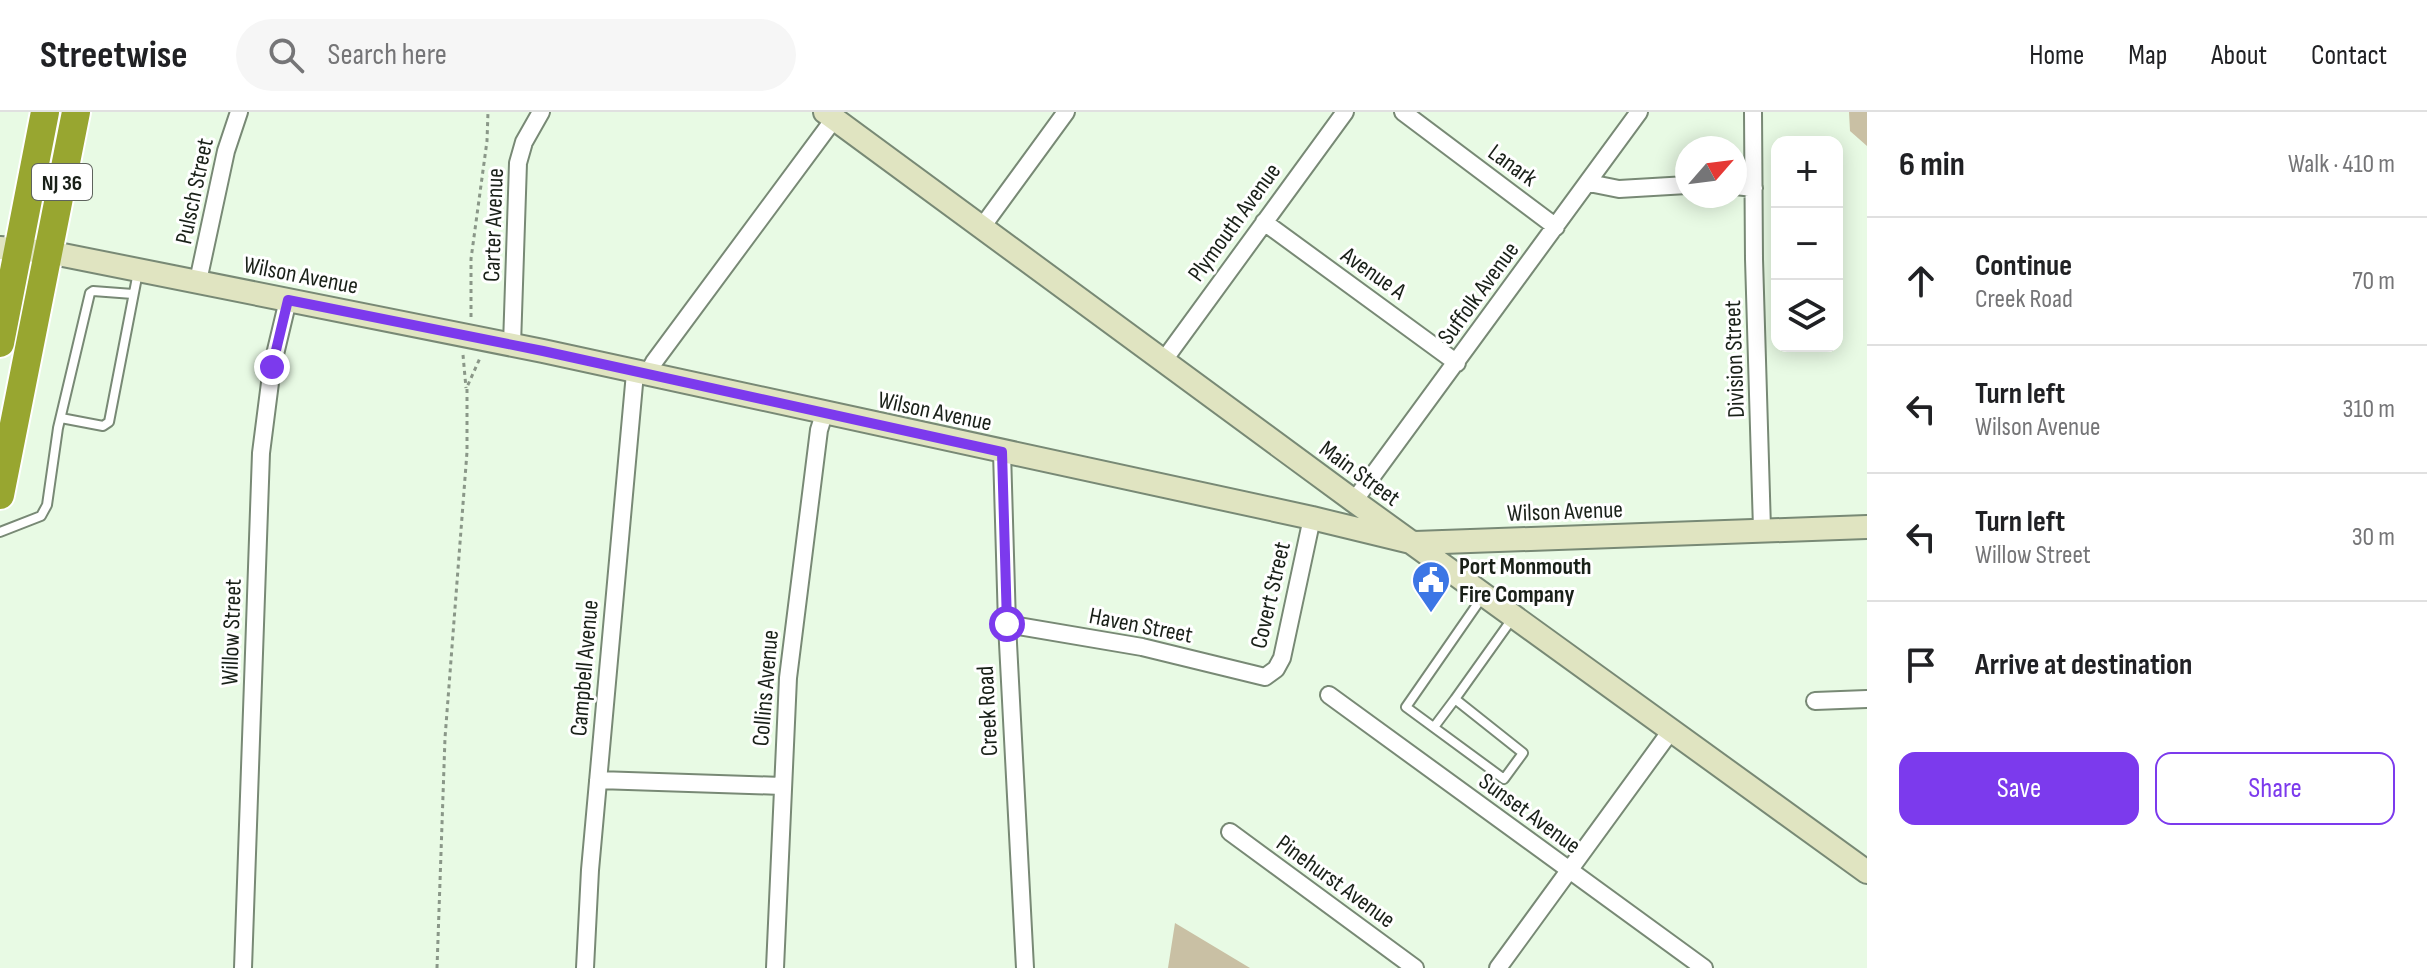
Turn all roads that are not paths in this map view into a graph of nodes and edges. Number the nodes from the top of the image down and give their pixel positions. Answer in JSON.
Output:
{"nodes":[{"id":1,"x":45,"y":112,"type":"edge"},
{"id":2,"x":76,"y":112,"type":"edge"},
{"id":3,"x":239,"y":112,"type":"edge"},
{"id":4,"x":541,"y":112,"type":"edge"},
{"id":5,"x":1066,"y":112,"type":"edge"},
{"id":6,"x":1345,"y":112,"type":"edge"},
{"id":7,"x":1403,"y":112,"type":"edge"},
{"id":8,"x":1639,"y":112,"type":"edge"},
{"id":9,"x":1753,"y":112,"type":"edge"},
{"id":10,"x":829,"y":115,"type":"edge"},
{"id":11,"x":1589,"y":183,"type":"junction"},
{"id":12,"x":1675,"y":186,"type":"edge"},
{"id":13,"x":1747,"y":187,"type":"edge"},
{"id":14,"x":1754,"y":188,"type":"junction"},
{"id":15,"x":1264,"y":222,"type":"junction"},
{"id":16,"x":982,"y":227,"type":"junction"},
{"id":17,"x":1556,"y":227,"type":"junction"},
{"id":18,"x":9,"y":249,"type":"edge"},
{"id":19,"x":48,"y":252,"type":"junction"},
{"id":20,"x":138,"y":269,"type":"junction"},
{"id":21,"x":198,"y":281,"type":"junction"},
{"id":22,"x":133,"y":294,"type":"junction"},
{"id":23,"x":288,"y":300,"type":"junction"},
{"id":24,"x":0,"y":343,"type":"edge"},
{"id":25,"x":512,"y":345,"type":"junction"},
{"id":26,"x":1164,"y":360,"type":"junction"},
{"id":27,"x":1457,"y":363,"type":"junction"},
{"id":28,"x":641,"y":374,"type":"junction"},
{"id":29,"x":824,"y":414,"type":"junction"},
{"id":30,"x":61,"y":418,"type":"junction"},
{"id":31,"x":1002,"y":452,"type":"junction"},
{"id":32,"x":0,"y":495,"type":"edge"},
{"id":33,"x":1354,"y":501,"type":"junction"},
{"id":34,"x":1312,"y":518,"type":"junction"},
{"id":35,"x":1867,"y":527,"type":"edge"},
{"id":36,"x":1762,"y":529,"type":"junction"},
{"id":37,"x":0,"y":532,"type":"edge"},
{"id":38,"x":1415,"y":543,"type":"junction"},
{"id":39,"x":1483,"y":595,"type":"junction"},
{"id":40,"x":1513,"y":618,"type":"junction"},
{"id":41,"x":1007,"y":624,"type":"junction"},
{"id":42,"x":1265,"y":677,"type":"joint"},
{"id":43,"x":1329,"y":695,"type":"dead end"},
{"id":44,"x":1455,"y":699,"type":"junction"},
{"id":45,"x":1867,"y":699,"type":"edge"},
{"id":46,"x":1815,"y":701,"type":"dead end"},
{"id":47,"x":1434,"y":727,"type":"junction"},
{"id":48,"x":1670,"y":732,"type":"junction"},
{"id":49,"x":598,"y":780,"type":"junction"},
{"id":50,"x":782,"y":786,"type":"junction"},
{"id":51,"x":1230,"y":832,"type":"dead end"},
{"id":52,"x":1569,"y":870,"type":"junction"},
{"id":53,"x":1867,"y":871,"type":"edge"},
{"id":54,"x":243,"y":968,"type":"edge"},
{"id":55,"x":585,"y":968,"type":"edge"},
{"id":56,"x":775,"y":968,"type":"edge"},
{"id":57,"x":1025,"y":968,"type":"edge"},
{"id":58,"x":1415,"y":968,"type":"edge"},
{"id":59,"x":1498,"y":968,"type":"edge"},
{"id":60,"x":1704,"y":968,"type":"edge"}],
"edges":[{"from":1,"to":18,"type":"highway","number":"NJ 36"},
{"from":2,"to":19,"type":"highway","number":"NJ 36"},
{"from":3,"to":21,"type":"street","name":"Pulsch Street"},
{"from":4,"to":25,"type":"street","name":"Carter Avenue"},
{"from":5,"to":16,"type":"street"},
{"from":6,"to":15,"type":"street","name":"Plymouth Avenue"},
{"from":7,"to":17,"type":"street","name":"Lanark"},
{"from":8,"to":11,"type":"street","name":"Suffolk Avenue"},
{"from":9,"to":14,"type":"street","name":"Division Street"},
{"from":10,"to":16,"type":"street","name":"Main Street"},
{"from":10,"to":28,"type":"street","name":"Campbell Avenue"},
{"from":11,"to":12,"type":"street"},
{"from":11,"to":17,"type":"street","name":"Suffolk Avenue"},
{"from":13,"to":14,"type":"street"},
{"from":14,"to":36,"type":"street","name":"Division Street"},
{"from":15,"to":26,"type":"street","name":"Plymouth Avenue"},
{"from":15,"to":27,"type":"street","name":"Avenue A"},
{"from":16,"to":26,"type":"street","name":"Main Street"},
{"from":17,"to":27,"type":"street","name":"Suffolk Avenue"},
{"from":18,"to":19,"type":"street","name":"Wilson Avenue"},
{"from":18,"to":24,"type":"highway","number":"NJ 36"},
{"from":19,"to":20,"type":"street","name":"Wilson Avenue"},
{"from":19,"to":32,"type":"highway","number":"NJ 36"},
{"from":20,"to":21,"type":"street","name":"Wilson Avenue"},
{"from":20,"to":22,"type":"lane"},
{"from":21,"to":23,"type":"street","name":"Wilson Avenue"},
{"from":22,"to":30,"type":"lane"},
{"from":22,"to":30,"type":"lane"},
{"from":23,"to":25,"type":"street","name":"Wilson Avenue"},
{"from":23,"to":54,"type":"street","name":"Willow Street"},
{"from":25,"to":28,"type":"street","name":"Wilson Avenue"},
{"from":26,"to":33,"type":"street","name":"Main Street"},
{"from":27,"to":33,"type":"street","name":"Suffolk Avenue"},
{"from":28,"to":29,"type":"street","name":"Wilson Avenue"},
{"from":28,"to":49,"type":"street","name":"Campbell Avenue"},
{"from":29,"to":31,"type":"street","name":"Wilson Avenue"},
{"from":29,"to":50,"type":"street","name":"Collins Avenue"},
{"from":30,"to":37,"type":"lane"},
{"from":31,"to":34,"type":"street","name":"Wilson Avenue"},
{"from":31,"to":41,"type":"street","name":"Creek Road"},
{"from":33,"to":38,"type":"street","name":"Main Street"},
{"from":34,"to":38,"type":"street","name":"Wilson Avenue"},
{"from":34,"to":42,"type":"street","name":"Covert Street"},
{"from":35,"to":36,"type":"street","name":"Wilson Avenue"},
{"from":36,"to":38,"type":"street","name":"Wilson Avenue"},
{"from":38,"to":39,"type":"street","name":"Main Street"},
{"from":39,"to":40,"type":"street","name":"Main Street"},
{"from":39,"to":47,"type":"lane"},
{"from":40,"to":44,"type":"lane"},
{"from":40,"to":48,"type":"street","name":"Main Street"},
{"from":41,"to":42,"type":"street","name":"Haven Street"},
{"from":41,"to":57,"type":"street","name":"Creek Road"},
{"from":43,"to":52,"type":"street","name":"Sunset Avenue"},
{"from":44,"to":47,"type":"lane"},
{"from":44,"to":47,"type":"lane"},
{"from":45,"to":46,"type":"street"},
{"from":48,"to":52,"type":"street"},
{"from":48,"to":53,"type":"street","name":"Main Street"},
{"from":49,"to":50,"type":"street"},
{"from":49,"to":55,"type":"street","name":"Campbell Avenue"},
{"from":50,"to":56,"type":"street","name":"Collins Avenue"},
{"from":51,"to":58,"type":"street","name":"Pinehurst Avenue"},
{"from":52,"to":59,"type":"street"},
{"from":52,"to":60,"type":"street","name":"Sunset Avenue"}]}
